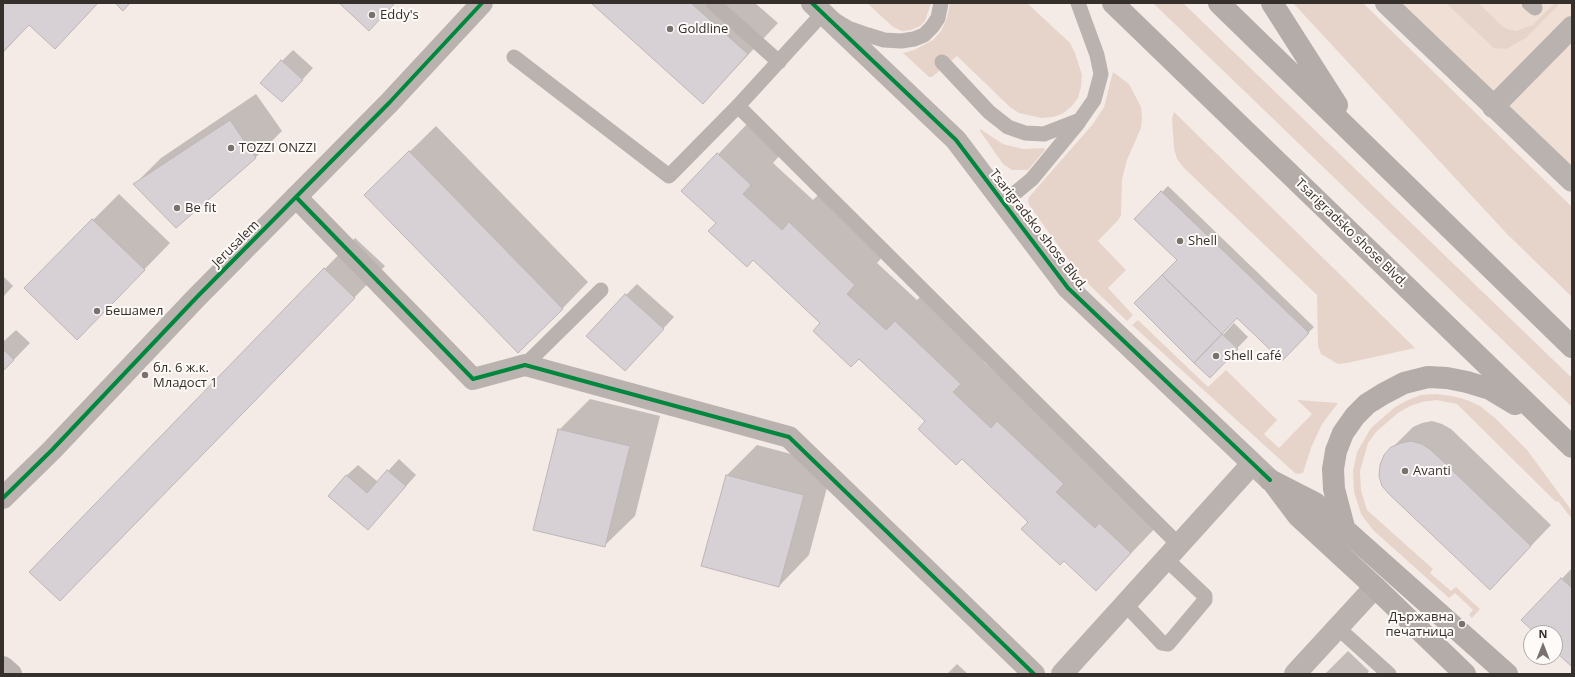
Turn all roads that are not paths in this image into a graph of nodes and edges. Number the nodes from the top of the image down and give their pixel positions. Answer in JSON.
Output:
{"nodes":[{"id":1,"x":482,"y":3,"type":"edge"},
{"id":2,"x":713,"y":3,"type":"edge"},
{"id":3,"x":941,"y":3,"type":"edge"},
{"id":4,"x":1078,"y":3,"type":"edge"},
{"id":5,"x":1113,"y":3,"type":"edge"},
{"id":6,"x":1219,"y":3,"type":"edge"},
{"id":7,"x":1272,"y":3,"type":"edge"},
{"id":8,"x":1386,"y":3,"type":"edge"},
{"id":9,"x":818,"y":8,"type":"edge"},
{"id":10,"x":1572,"y":27,"type":"edge"},
{"id":11,"x":514,"y":57,"type":"dead end"},
{"id":12,"x":779,"y":62,"type":"junction"},
{"id":13,"x":942,"y":62,"type":"dead end"},
{"id":14,"x":738,"y":106,"type":"junction"},
{"id":15,"x":1493,"y":107,"type":"junction"},
{"id":16,"x":1080,"y":120,"type":"junction"},
{"id":17,"x":1357,"y":136,"type":"junction"},
{"id":18,"x":1572,"y":181,"type":"edge"},
{"id":19,"x":296,"y":197,"type":"junction"},
{"id":20,"x":1003,"y":203,"type":"junction"},
{"id":21,"x":601,"y":290,"type":"dead end"},
{"id":22,"x":1572,"y":347,"type":"edge"},
{"id":23,"x":526,"y":365,"type":"junction"},
{"id":24,"x":1569,"y":444,"type":"edge"},
{"id":25,"x":1252,"y":464,"type":"junction"},
{"id":26,"x":1270,"y":480,"type":"junction"},
{"id":27,"x":3,"y":498,"type":"edge"},
{"id":28,"x":1344,"y":527,"type":"junction"},
{"id":29,"x":1172,"y":552,"type":"junction"},
{"id":30,"x":1375,"y":587,"type":"junction"},
{"id":31,"x":1125,"y":604,"type":"junction"},
{"id":32,"x":1338,"y":628,"type":"junction"},
{"id":33,"x":3,"y":667,"type":"edge"},
{"id":34,"x":11,"y":674,"type":"edge"},
{"id":35,"x":1034,"y":674,"type":"edge"},
{"id":36,"x":1062,"y":674,"type":"edge"},
{"id":37,"x":1295,"y":674,"type":"edge"},
{"id":38,"x":1389,"y":674,"type":"edge"},
{"id":39,"x":1465,"y":674,"type":"edge"},
{"id":40,"x":1508,"y":674,"type":"edge"}],
"edges":[{"from":1,"to":19,"type":"street","name":"Jerusalem"},
{"from":2,"to":12,"type":"lane"},
{"from":3,"to":9,"type":"lane"},
{"from":4,"to":16,"type":"lane"},
{"from":5,"to":24,"type":"highway","name":"Tsarigradsko shose Blvd."},
{"from":6,"to":17,"type":"highway"},
{"from":7,"to":17,"type":"highway"},
{"from":8,"to":15,"type":"street"},
{"from":9,"to":12,"type":"lane"},
{"from":9,"to":20,"type":"street","name":"Tsarigradsko shose Blvd."},
{"from":10,"to":15,"type":"street"},
{"from":11,"to":14,"type":"lane"},
{"from":12,"to":14,"type":"lane"},
{"from":13,"to":16,"type":"lane"},
{"from":14,"to":29,"type":"lane"},
{"from":15,"to":18,"type":"street"},
{"from":16,"to":20,"type":"lane"},
{"from":17,"to":22,"type":"highway"},
{"from":19,"to":23,"type":"street"},
{"from":19,"to":27,"type":"street","name":"Jerusalem"},
{"from":20,"to":25,"type":"street","name":"Tsarigradsko shose Blvd."},
{"from":21,"to":23,"type":"lane"},
{"from":23,"to":35,"type":"street"},
{"from":24,"to":28,"type":"highway"},
{"from":25,"to":26,"type":"street","name":"Tsarigradsko shose Blvd."},
{"from":25,"to":29,"type":"street"},
{"from":26,"to":28,"type":"highway"},
{"from":26,"to":30,"type":"highway"},
{"from":28,"to":40,"type":"highway"},
{"from":29,"to":31,"type":"street"},
{"from":29,"to":31,"type":"lane"},
{"from":30,"to":32,"type":"street"},
{"from":30,"to":39,"type":"highway"},
{"from":31,"to":36,"type":"street"},
{"from":32,"to":37,"type":"street"},
{"from":32,"to":38,"type":"lane"},
{"from":33,"to":34,"type":"street"}]}
